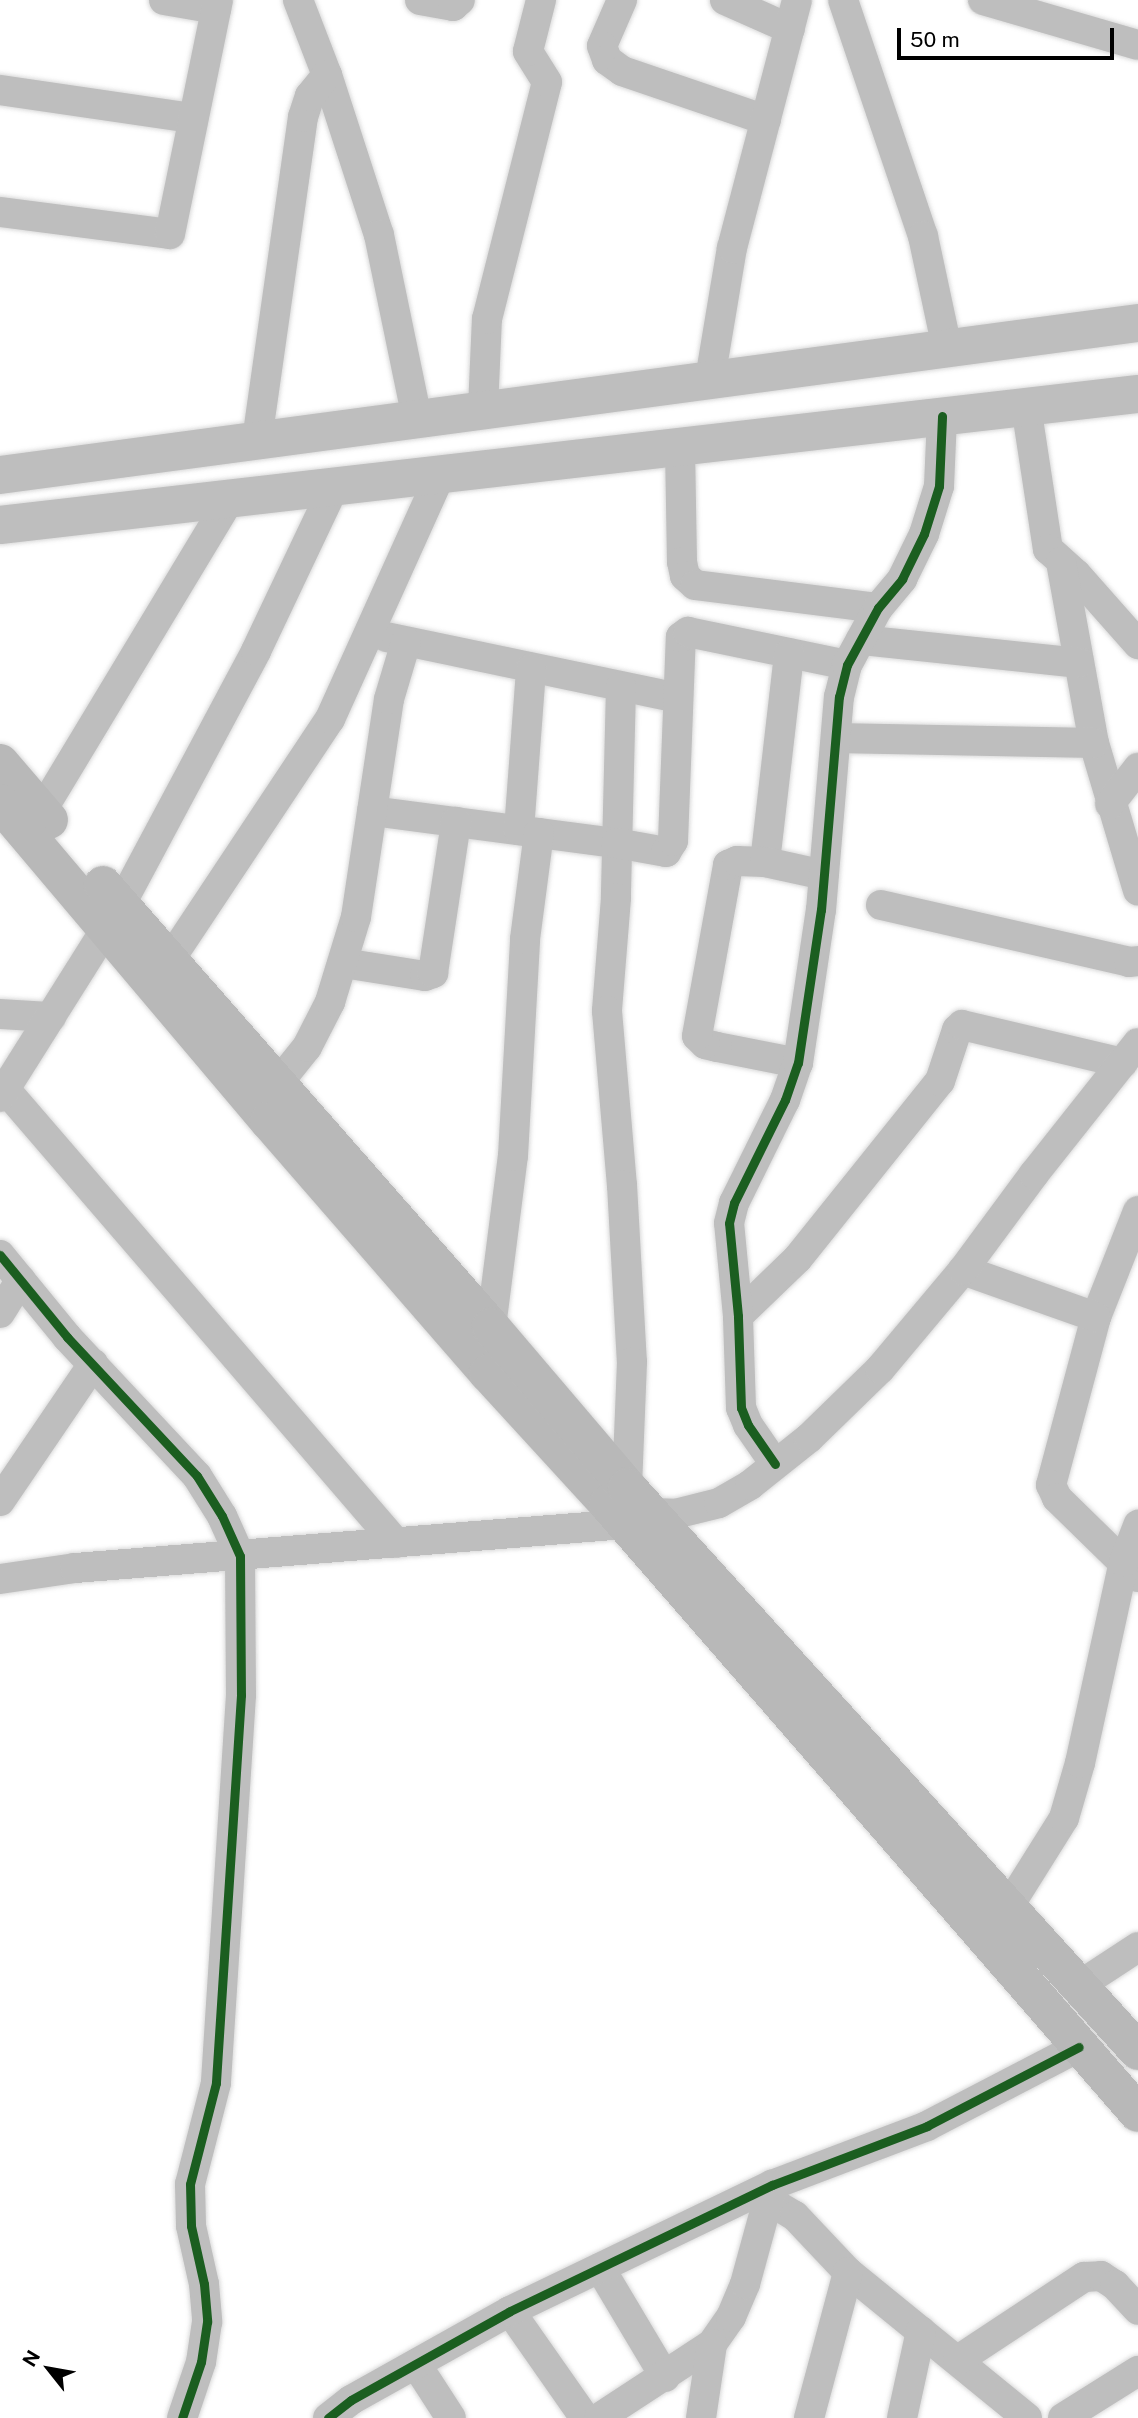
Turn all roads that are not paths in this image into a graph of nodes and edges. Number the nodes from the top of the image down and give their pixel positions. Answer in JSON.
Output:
{"nodes":[{"id":1,"x":163,"y":0,"type":"edge"},
{"id":2,"x":298,"y":0,"type":"edge"},
{"id":3,"x":420,"y":0,"type":"edge"},
{"id":4,"x":460,"y":0,"type":"edge"},
{"id":5,"x":541,"y":0,"type":"edge"},
{"id":6,"x":622,"y":0,"type":"edge"},
{"id":7,"x":725,"y":0,"type":"edge"},
{"id":8,"x":797,"y":0,"type":"edge"},
{"id":9,"x":983,"y":0,"type":"edge"},
{"id":10,"x":852,"y":2,"type":"edge"},
{"id":11,"x":217,"y":5,"type":"edge"},
{"id":12,"x":790,"y":29,"type":"junction"},
{"id":13,"x":1138,"y":45,"type":"edge"},
{"id":14,"x":327,"y":75,"type":"junction"},
{"id":15,"x":0,"y":90,"type":"edge"},
{"id":16,"x":193,"y":118,"type":"junction"},
{"id":17,"x":766,"y":120,"type":"junction"},
{"id":18,"x":0,"y":212,"type":"edge"},
{"id":19,"x":1138,"y":323,"type":"edge"},
{"id":20,"x":947,"y":348,"type":"junction"},
{"id":21,"x":710,"y":379,"type":"junction"},
{"id":22,"x":1138,"y":394,"type":"edge"},
{"id":23,"x":1026,"y":407,"type":"junction"},
{"id":24,"x":483,"y":409,"type":"junction"},
{"id":25,"x":942,"y":416,"type":"junction"},
{"id":26,"x":417,"y":418,"type":"junction"},
{"id":27,"x":257,"y":440,"type":"junction"},
{"id":28,"x":680,"y":447,"type":"junction"},
{"id":29,"x":0,"y":475,"type":"edge"},
{"id":30,"x":440,"y":475,"type":"junction"},
{"id":31,"x":334,"y":487,"type":"junction"},
{"id":32,"x":230,"y":499,"type":"junction"},
{"id":33,"x":0,"y":525,"type":"edge"},
{"id":34,"x":1061,"y":562,"type":"junction"},
{"id":35,"x":877,"y":608,"type":"junction"},
{"id":36,"x":371,"y":632,"type":"junction"},
{"id":37,"x":406,"y":642,"type":"junction"},
{"id":38,"x":1138,"y":644,"type":"edge"},
{"id":39,"x":789,"y":653,"type":"junction"},
{"id":40,"x":854,"y":653,"type":"junction"},
{"id":41,"x":1079,"y":663,"type":"junction"},
{"id":42,"x":531,"y":669,"type":"junction"},
{"id":43,"x":621,"y":687,"type":"junction"},
{"id":44,"x":677,"y":698,"type":"junction"},
{"id":45,"x":836,"y":738,"type":"junction"},
{"id":46,"x":1094,"y":743,"type":"junction"},
{"id":47,"x":0,"y":763,"type":"edge"},
{"id":48,"x":1138,"y":768,"type":"edge"},
{"id":49,"x":0,"y":803,"type":"edge"},
{"id":50,"x":1110,"y":804,"type":"junction"},
{"id":51,"x":372,"y":811,"type":"junction"},
{"id":52,"x":41,"y":812,"type":"junction"},
{"id":53,"x":456,"y":822,"type":"junction"},
{"id":54,"x":529,"y":831,"type":"junction"},
{"id":55,"x":617,"y":843,"type":"junction"},
{"id":56,"x":765,"y":862,"type":"junction"},
{"id":57,"x":824,"y":875,"type":"junction"},
{"id":58,"x":1138,"y":891,"type":"edge"},
{"id":59,"x":881,"y":905,"type":"dead end"},
{"id":60,"x":113,"y":918,"type":"junction"},
{"id":61,"x":169,"y":961,"type":"junction"},
{"id":62,"x":1138,"y":961,"type":"edge"},
{"id":63,"x":343,"y":963,"type":"junction"},
{"id":64,"x":0,"y":1014,"type":"edge"},
{"id":65,"x":51,"y":1017,"type":"junction"},
{"id":66,"x":1131,"y":1053,"type":"edge"},
{"id":67,"x":798,"y":1063,"type":"junction"},
{"id":68,"x":278,"y":1083,"type":"junction"},
{"id":69,"x":2,"y":1093,"type":"edge"},
{"id":70,"x":1138,"y":1211,"type":"edge"},
{"id":71,"x":0,"y":1255,"type":"edge"},
{"id":72,"x":963,"y":1270,"type":"junction"},
{"id":73,"x":21,"y":1280,"type":"junction"},
{"id":74,"x":0,"y":1313,"type":"edge"},
{"id":75,"x":738,"y":1316,"type":"junction"},
{"id":76,"x":1096,"y":1317,"type":"junction"},
{"id":77,"x":491,"y":1326,"type":"junction"},
{"id":78,"x":93,"y":1364,"type":"junction"},
{"id":79,"x":775,"y":1464,"type":"junction"},
{"id":80,"x":0,"y":1501,"type":"edge"},
{"id":81,"x":635,"y":1508,"type":"junction"},
{"id":82,"x":1138,"y":1525,"type":"edge"},
{"id":83,"x":396,"y":1543,"type":"junction"},
{"id":84,"x":240,"y":1556,"type":"junction"},
{"id":85,"x":1131,"y":1570,"type":"edge"},
{"id":86,"x":0,"y":1579,"type":"edge"},
{"id":87,"x":1007,"y":1909,"type":"junction"},
{"id":88,"x":1138,"y":1947,"type":"edge"},
{"id":89,"x":1080,"y":1985,"type":"junction"},
{"id":90,"x":1079,"y":2047,"type":"junction"},
{"id":91,"x":1138,"y":2051,"type":"edge"},
{"id":92,"x":1138,"y":2113,"type":"edge"},
{"id":93,"x":770,"y":2192,"type":"junction"},
{"id":94,"x":600,"y":2267,"type":"junction"},
{"id":95,"x":849,"y":2272,"type":"junction"},
{"id":96,"x":1138,"y":2310,"type":"edge"},
{"id":97,"x":510,"y":2311,"type":"junction"},
{"id":98,"x":922,"y":2331,"type":"junction"},
{"id":99,"x":712,"y":2344,"type":"junction"},
{"id":100,"x":958,"y":2360,"type":"junction"},
{"id":101,"x":416,"y":2364,"type":"junction"},
{"id":102,"x":1138,"y":2371,"type":"edge"},
{"id":103,"x":665,"y":2377,"type":"junction"},
{"id":104,"x":331,"y":2417,"type":"edge"},
{"id":105,"x":182,"y":2418,"type":"edge"},
{"id":106,"x":451,"y":2418,"type":"edge"},
{"id":107,"x":585,"y":2418,"type":"edge"},
{"id":108,"x":600,"y":2418,"type":"edge"},
{"id":109,"x":701,"y":2418,"type":"edge"},
{"id":110,"x":809,"y":2418,"type":"edge"},
{"id":111,"x":902,"y":2418,"type":"edge"},
{"id":112,"x":1027,"y":2418,"type":"edge"},
{"id":113,"x":1063,"y":2418,"type":"edge"}],
"edges":[{"from":1,"to":11,"type":"street"},
{"from":2,"to":14,"type":"street"},
{"from":3,"to":4,"type":"street"},
{"from":5,"to":24,"type":"street"},
{"from":6,"to":17,"type":"street"},
{"from":7,"to":12,"type":"street"},
{"from":8,"to":12,"type":"street"},
{"from":9,"to":13,"type":"street"},
{"from":10,"to":20,"type":"street"},
{"from":11,"to":16,"type":"street"},
{"from":12,"to":17,"type":"street"},
{"from":14,"to":26,"type":"street"},
{"from":14,"to":27,"type":"street"},
{"from":15,"to":16,"type":"street"},
{"from":16,"to":18,"type":"street"},
{"from":17,"to":21,"type":"street"},
{"from":19,"to":20,"type":"main road"},
{"from":20,"to":21,"type":"main road"},
{"from":21,"to":24,"type":"main road"},
{"from":22,"to":23,"type":"main road"},
{"from":23,"to":25,"type":"main road"},
{"from":23,"to":34,"type":"street"},
{"from":24,"to":26,"type":"main road"},
{"from":25,"to":28,"type":"main road"},
{"from":25,"to":35,"type":"street"},
{"from":26,"to":27,"type":"main road"},
{"from":27,"to":29,"type":"main road"},
{"from":28,"to":30,"type":"main road"},
{"from":28,"to":35,"type":"street"},
{"from":30,"to":31,"type":"main road"},
{"from":30,"to":36,"type":"street"},
{"from":31,"to":32,"type":"main road"},
{"from":31,"to":60,"type":"street"},
{"from":32,"to":33,"type":"main road"},
{"from":32,"to":52,"type":"street"},
{"from":34,"to":38,"type":"street"},
{"from":34,"to":41,"type":"street"},
{"from":35,"to":40,"type":"street"},
{"from":36,"to":37,"type":"street"},
{"from":36,"to":61,"type":"street"},
{"from":37,"to":42,"type":"street"},
{"from":37,"to":51,"type":"street"},
{"from":39,"to":40,"type":"street"},
{"from":39,"to":44,"type":"street"},
{"from":39,"to":56,"type":"street"},
{"from":40,"to":41,"type":"street"},
{"from":40,"to":45,"type":"street"},
{"from":41,"to":46,"type":"street"},
{"from":42,"to":43,"type":"street"},
{"from":42,"to":54,"type":"street"},
{"from":43,"to":44,"type":"street"},
{"from":43,"to":55,"type":"street"},
{"from":44,"to":55,"type":"street"},
{"from":45,"to":46,"type":"street"},
{"from":45,"to":57,"type":"street"},
{"from":46,"to":50,"type":"street"},
{"from":47,"to":52,"type":"main road"},
{"from":48,"to":50,"type":"street"},
{"from":49,"to":60,"type":"main road"},
{"from":50,"to":58,"type":"street"},
{"from":51,"to":53,"type":"street"},
{"from":51,"to":63,"type":"street"},
{"from":52,"to":60,"type":"main road"},
{"from":53,"to":54,"type":"street"},
{"from":53,"to":63,"type":"street"},
{"from":54,"to":55,"type":"street"},
{"from":54,"to":77,"type":"street"},
{"from":55,"to":81,"type":"street"},
{"from":56,"to":57,"type":"street"},
{"from":56,"to":67,"type":"street"},
{"from":57,"to":67,"type":"street"},
{"from":59,"to":62,"type":"street"},
{"from":60,"to":61,"type":"main road"},
{"from":60,"to":65,"type":"street"},
{"from":60,"to":81,"type":"main road"},
{"from":61,"to":68,"type":"main road"},
{"from":63,"to":68,"type":"street"},
{"from":64,"to":65,"type":"street"},
{"from":65,"to":69,"type":"street"},
{"from":66,"to":72,"type":"street"},
{"from":66,"to":75,"type":"street"},
{"from":67,"to":75,"type":"street"},
{"from":68,"to":77,"type":"main road"},
{"from":69,"to":83,"type":"street"},
{"from":70,"to":76,"type":"street"},
{"from":71,"to":73,"type":"street"},
{"from":72,"to":76,"type":"street"},
{"from":72,"to":79,"type":"street"},
{"from":73,"to":74,"type":"street"},
{"from":73,"to":78,"type":"street"},
{"from":75,"to":79,"type":"street"},
{"from":76,"to":85,"type":"street"},
{"from":77,"to":81,"type":"main road"},
{"from":78,"to":80,"type":"street"},
{"from":78,"to":84,"type":"street"},
{"from":79,"to":81,"type":"street"},
{"from":81,"to":83,"type":"street"},
{"from":81,"to":87,"type":"main road"},
{"from":81,"to":90,"type":"main road"},
{"from":82,"to":85,"type":"street"},
{"from":83,"to":84,"type":"street"},
{"from":84,"to":86,"type":"street"},
{"from":84,"to":105,"type":"street"},
{"from":85,"to":87,"type":"street"},
{"from":87,"to":89,"type":"main road"},
{"from":88,"to":89,"type":"street"},
{"from":89,"to":91,"type":"main road"},
{"from":90,"to":92,"type":"main road"},
{"from":90,"to":93,"type":"street"},
{"from":93,"to":94,"type":"street"},
{"from":93,"to":95,"type":"street"},
{"from":93,"to":99,"type":"street"},
{"from":94,"to":97,"type":"street"},
{"from":94,"to":103,"type":"street"},
{"from":95,"to":98,"type":"street"},
{"from":95,"to":110,"type":"street"},
{"from":96,"to":100,"type":"street"},
{"from":97,"to":101,"type":"street"},
{"from":97,"to":107,"type":"street"},
{"from":98,"to":100,"type":"street"},
{"from":98,"to":111,"type":"street"},
{"from":99,"to":103,"type":"street"},
{"from":99,"to":109,"type":"street"},
{"from":100,"to":112,"type":"street"},
{"from":101,"to":104,"type":"street"},
{"from":101,"to":106,"type":"street"},
{"from":102,"to":113,"type":"street"},
{"from":103,"to":108,"type":"street"}]}
